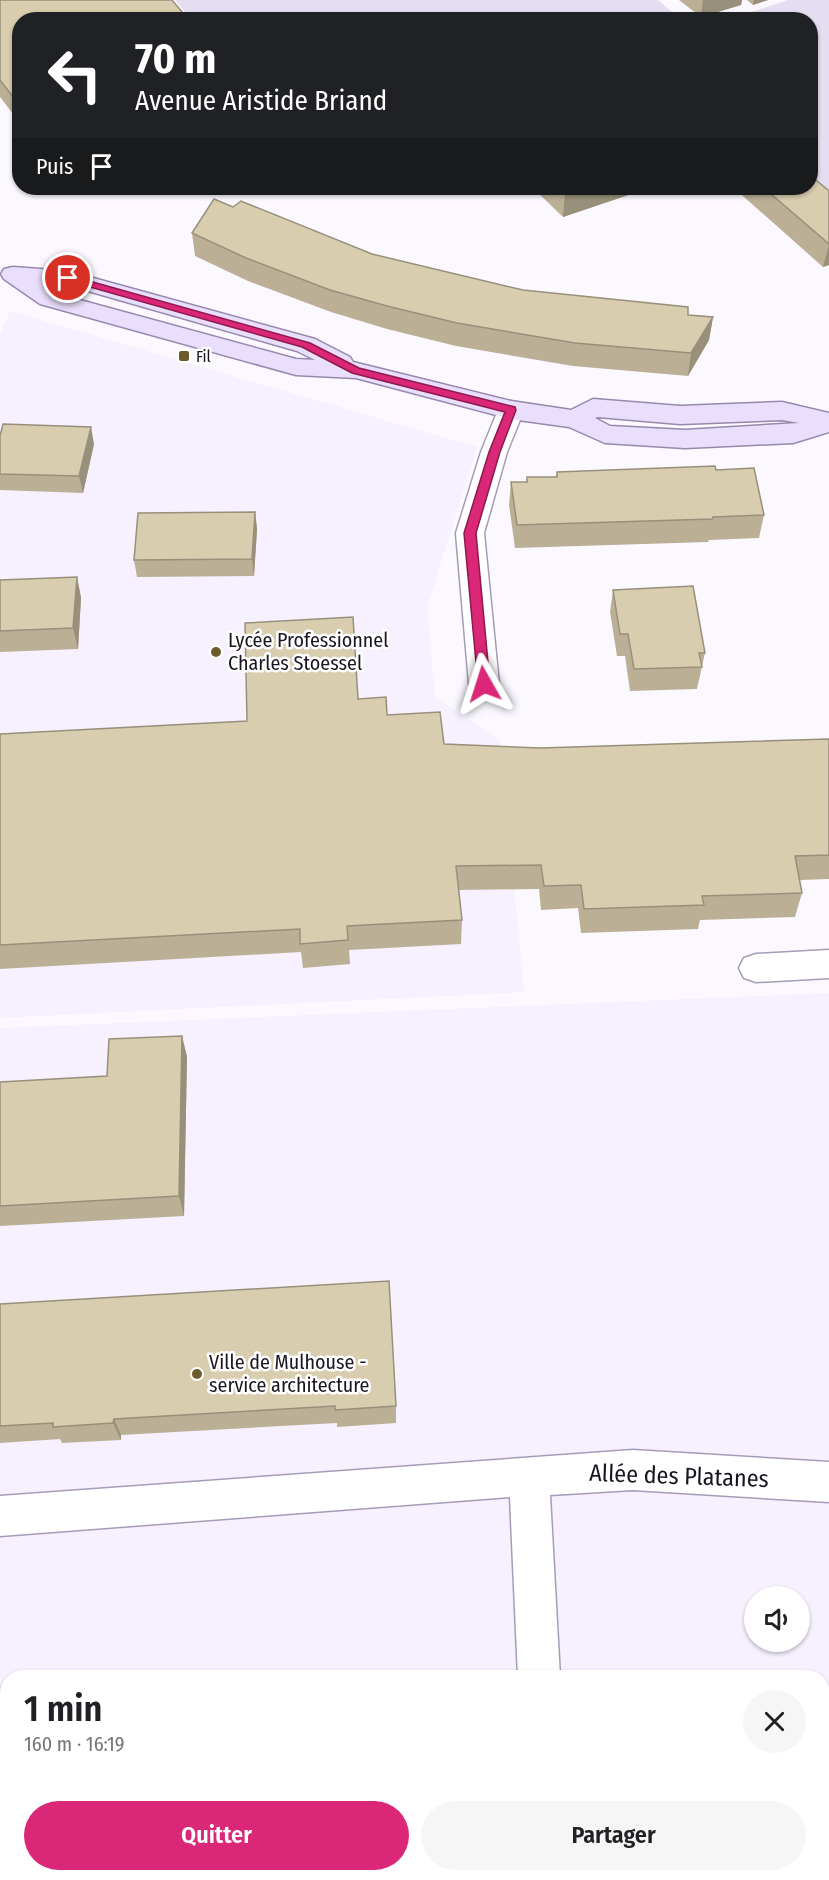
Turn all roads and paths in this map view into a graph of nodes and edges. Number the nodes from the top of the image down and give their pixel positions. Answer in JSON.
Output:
{"nodes":[{"id":1,"x":8,"y":272,"type":"edge"},
{"id":2,"x":511,"y":410,"type":"junction"},
{"id":3,"x":829,"y":422,"type":"edge"},
{"id":4,"x":484,"y":684,"type":"dead end"},
{"id":5,"x":829,"y":964,"type":"edge"},
{"id":6,"x":756,"y":968,"type":"dead end"},
{"id":7,"x":529,"y":1476,"type":"junction"},
{"id":8,"x":829,"y":1482,"type":"edge"},
{"id":9,"x":0,"y":1516,"type":"edge"},
{"id":10,"x":539,"y":1670,"type":"edge"}],
"edges":[{"from":1,"to":2,"type":"main road"},
{"from":2,"to":3,"type":"main road"},
{"from":2,"to":4,"type":"street"},
{"from":5,"to":6,"type":"street"},
{"from":7,"to":8,"type":"street","name":"Allée des Platanes"},
{"from":7,"to":9,"type":"street","name":"Allée des Platanes"},
{"from":7,"to":10,"type":"street"}]}
